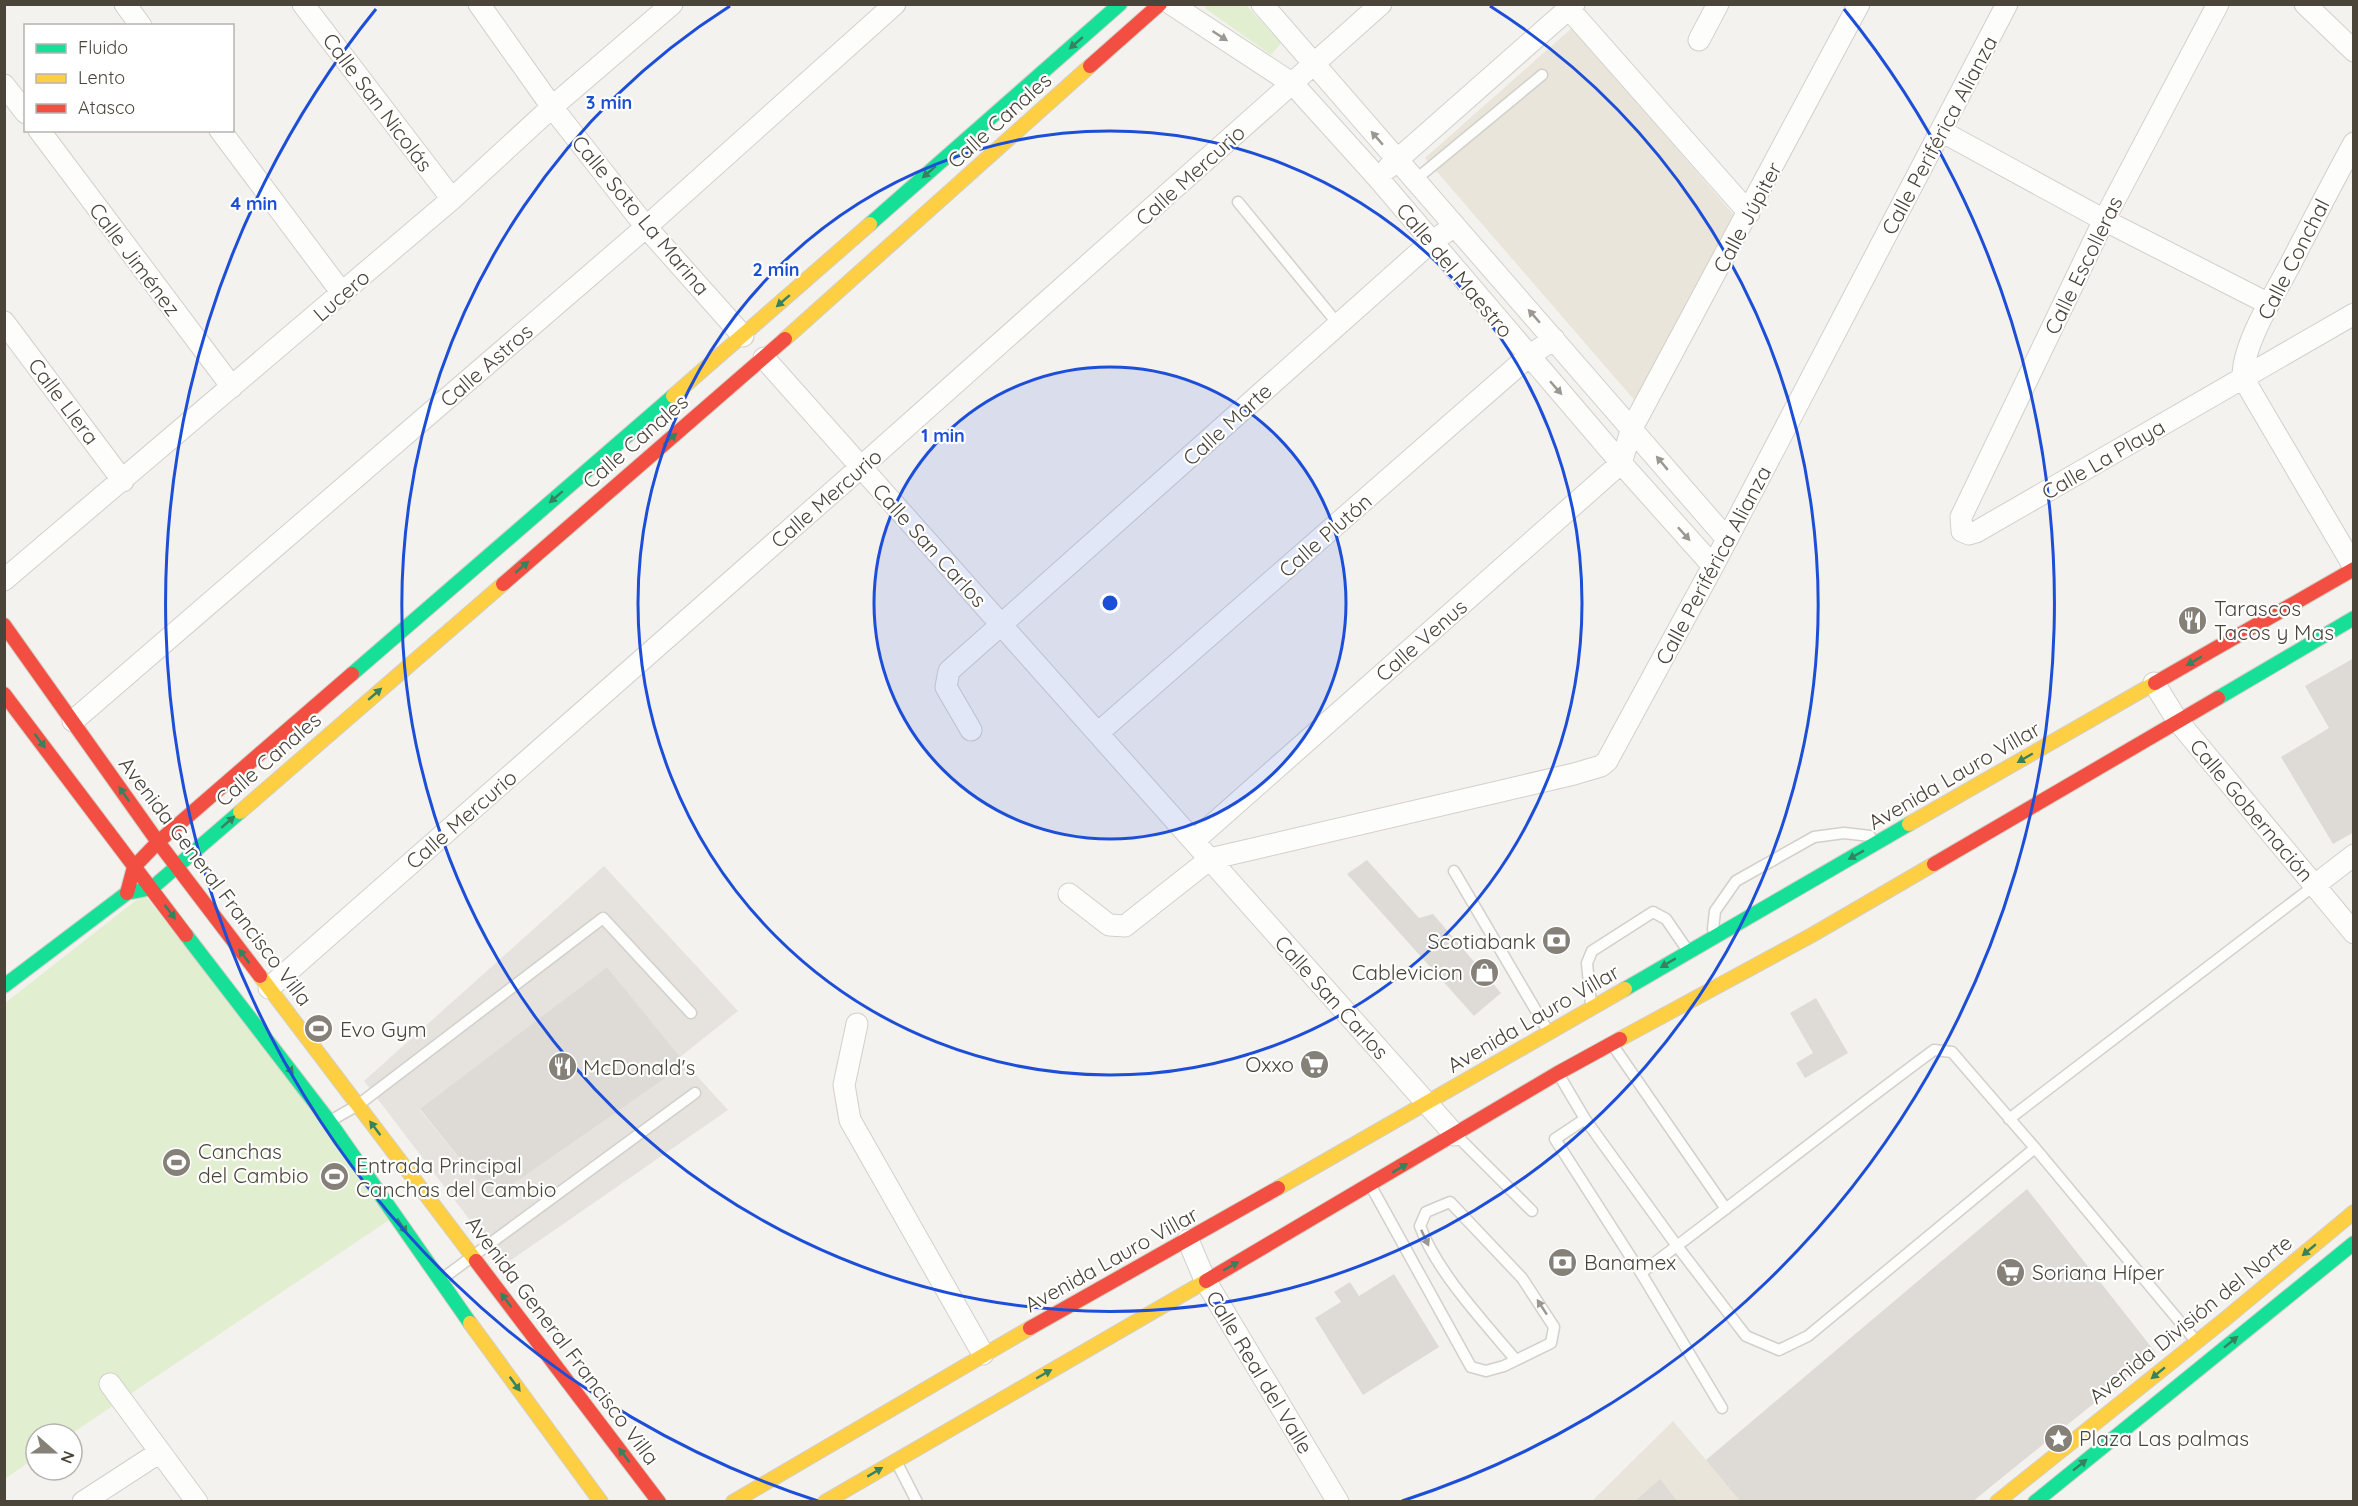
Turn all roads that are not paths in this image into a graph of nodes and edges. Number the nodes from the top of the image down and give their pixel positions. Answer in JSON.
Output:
{"nodes":[{"id":1,"x":125,"y":4,"type":"edge"},
{"id":2,"x":303,"y":4,"type":"edge"},
{"id":3,"x":479,"y":4,"type":"edge"},
{"id":4,"x":896,"y":4,"type":"edge"},
{"id":5,"x":1120,"y":4,"type":"edge"},
{"id":6,"x":1160,"y":4,"type":"edge"},
{"id":7,"x":1171,"y":4,"type":"edge"},
{"id":8,"x":1262,"y":4,"type":"edge"},
{"id":9,"x":1381,"y":4,"type":"edge"},
{"id":10,"x":1718,"y":4,"type":"edge"},
{"id":11,"x":1860,"y":4,"type":"edge"},
{"id":12,"x":2217,"y":4,"type":"edge"},
{"id":13,"x":2305,"y":4,"type":"edge"},
{"id":14,"x":665,"y":7,"type":"edge"},
{"id":15,"x":1572,"y":7,"type":"edge"},
{"id":16,"x":1999,"y":8,"type":"edge"},
{"id":17,"x":140,"y":24,"type":"edge"},
{"id":18,"x":1699,"y":40,"type":"dead end"},
{"id":19,"x":2354,"y":51,"type":"edge"},
{"id":20,"x":1312,"y":64,"type":"junction"},
{"id":21,"x":1542,"y":75,"type":"dead end"},
{"id":22,"x":1293,"y":84,"type":"junction"},
{"id":23,"x":4,"y":85,"type":"edge"},
{"id":24,"x":552,"y":107,"type":"junction"},
{"id":25,"x":24,"y":110,"type":"edge"},
{"id":26,"x":1941,"y":131,"type":"junction"},
{"id":27,"x":41,"y":132,"type":"edge"},
{"id":28,"x":221,"y":132,"type":"edge"},
{"id":29,"x":2354,"y":143,"type":"edge"},
{"id":30,"x":1397,"y":160,"type":"junction"},
{"id":31,"x":1377,"y":177,"type":"junction"},
{"id":32,"x":1415,"y":180,"type":"junction"},
{"id":33,"x":452,"y":199,"type":"junction"},
{"id":34,"x":1238,"y":202,"type":"dead end"},
{"id":35,"x":1749,"y":213,"type":"junction"},
{"id":36,"x":2104,"y":220,"type":"junction"},
{"id":37,"x":1455,"y":226,"type":"junction"},
{"id":38,"x":646,"y":227,"type":"junction"},
{"id":39,"x":1431,"y":242,"type":"junction"},
{"id":40,"x":342,"y":293,"type":"junction"},
{"id":41,"x":2269,"y":304,"type":"junction"},
{"id":42,"x":2354,"y":314,"type":"edge"},
{"id":43,"x":4,"y":322,"type":"edge"},
{"id":44,"x":1338,"y":324,"type":"junction"},
{"id":45,"x":1554,"y":339,"type":"junction"},
{"id":46,"x":753,"y":347,"type":"junction"},
{"id":47,"x":1529,"y":356,"type":"junction"},
{"id":48,"x":2243,"y":378,"type":"junction"},
{"id":49,"x":232,"y":387,"type":"junction"},
{"id":50,"x":1632,"y":428,"type":"junction"},
{"id":51,"x":1621,"y":463,"type":"junction"},
{"id":52,"x":861,"y":467,"type":"junction"},
{"id":53,"x":123,"y":481,"type":"junction"},
{"id":54,"x":1962,"y":531,"type":"joint"},
{"id":55,"x":1727,"y":539,"type":"junction"},
{"id":56,"x":1713,"y":566,"type":"junction"},
{"id":57,"x":2354,"y":568,"type":"edge"},
{"id":58,"x":4,"y":580,"type":"edge"},
{"id":59,"x":2354,"y":618,"type":"edge"},
{"id":60,"x":4,"y":625,"type":"edge"},
{"id":61,"x":1001,"y":625,"type":"junction"},
{"id":62,"x":2154,"y":683,"type":"junction"},
{"id":63,"x":4,"y":694,"type":"edge"},
{"id":64,"x":2177,"y":720,"type":"junction"},
{"id":65,"x":73,"y":721,"type":"junction"},
{"id":66,"x":971,"y":730,"type":"dead end"},
{"id":67,"x":1098,"y":733,"type":"junction"},
{"id":68,"x":1886,"y":838,"type":"junction"},
{"id":69,"x":1194,"y":841,"type":"junction"},
{"id":70,"x":158,"y":842,"type":"junction"},
{"id":71,"x":2354,"y":855,"type":"edge"},
{"id":72,"x":1210,"y":859,"type":"junction"},
{"id":73,"x":176,"y":866,"type":"junction"},
{"id":74,"x":134,"y":867,"type":"junction"},
{"id":75,"x":1454,"y":871,"type":"dead end"},
{"id":76,"x":2315,"y":885,"type":"junction"},
{"id":77,"x":152,"y":888,"type":"junction"},
{"id":78,"x":127,"y":893,"type":"junction"},
{"id":79,"x":1070,"y":894,"type":"dead end"},
{"id":80,"x":2354,"y":933,"type":"edge"},
{"id":81,"x":1712,"y":938,"type":"junction"},
{"id":82,"x":1688,"y":951,"type":"junction"},
{"id":83,"x":5,"y":983,"type":"edge"},
{"id":84,"x":269,"y":988,"type":"junction"},
{"id":85,"x":1591,"y":1009,"type":"junction"},
{"id":86,"x":691,"y":1013,"type":"dead end"},
{"id":87,"x":857,"y":1024,"type":"dead end"},
{"id":88,"x":1550,"y":1034,"type":"junction"},
{"id":89,"x":1612,"y":1044,"type":"junction"},
{"id":90,"x":1558,"y":1073,"type":"junction"},
{"id":91,"x":695,"y":1093,"type":"dead end"},
{"id":92,"x":1426,"y":1102,"type":"junction"},
{"id":93,"x":357,"y":1105,"type":"junction"},
{"id":94,"x":1586,"y":1119,"type":"junction"},
{"id":95,"x":2009,"y":1119,"type":"junction"},
{"id":96,"x":330,"y":1121,"type":"junction"},
{"id":97,"x":1455,"y":1135,"type":"junction"},
{"id":98,"x":2035,"y":1148,"type":"junction"},
{"id":99,"x":1371,"y":1185,"type":"junction"},
{"id":100,"x":1726,"y":1209,"type":"junction"},
{"id":101,"x":1532,"y":1211,"type":"dead end"},
{"id":102,"x":2354,"y":1212,"type":"edge"},
{"id":103,"x":1188,"y":1240,"type":"junction"},
{"id":104,"x":2354,"y":1243,"type":"edge"},
{"id":105,"x":1677,"y":1246,"type":"junction"},
{"id":106,"x":472,"y":1255,"type":"junction"},
{"id":107,"x":1641,"y":1273,"type":"junction"},
{"id":108,"x":1205,"y":1280,"type":"junction"},
{"id":109,"x":439,"y":1281,"type":"junction"},
{"id":110,"x":2196,"y":1342,"type":"junction"},
{"id":111,"x":982,"y":1354,"type":"junction"},
{"id":112,"x":1515,"y":1359,"type":"junction"},
{"id":113,"x":2210,"y":1359,"type":"junction"},
{"id":114,"x":110,"y":1384,"type":"dead end"},
{"id":115,"x":1722,"y":1408,"type":"dead end"},
{"id":116,"x":160,"y":1452,"type":"junction"},
{"id":117,"x":895,"y":1460,"type":"junction"},
{"id":118,"x":82,"y":1502,"type":"edge"},
{"id":119,"x":197,"y":1502,"type":"edge"},
{"id":120,"x":602,"y":1502,"type":"edge"},
{"id":121,"x":659,"y":1502,"type":"edge"},
{"id":122,"x":733,"y":1502,"type":"edge"},
{"id":123,"x":825,"y":1502,"type":"edge"},
{"id":124,"x":917,"y":1502,"type":"edge"},
{"id":125,"x":1338,"y":1502,"type":"edge"},
{"id":126,"x":1997,"y":1502,"type":"edge"},
{"id":127,"x":2035,"y":1502,"type":"edge"}],
"edges":[{"from":1,"to":17,"type":"street"},
{"from":2,"to":33,"type":"street","name":"Calle San Nicolás"},
{"from":3,"to":24,"type":"street","name":"Calle Soto La Marina"},
{"from":4,"to":38,"type":"street","name":"Calle Astros"},
{"from":5,"to":46,"type":"main road","name":"Calle Canales","one_way":true},
{"from":6,"to":46,"type":"main road","name":"Calle Canales"},
{"from":7,"to":22,"type":"street","name":"Calle del Maestro","one_way":true},
{"from":8,"to":20,"type":"street","name":"Calle del Maestro"},
{"from":9,"to":20,"type":"street","name":"Calle Mercurio"},
{"from":10,"to":18,"type":"street"},
{"from":11,"to":35,"type":"street","name":"Calle Júpiter"},
{"from":12,"to":36,"type":"street","name":"Calle Escolleras"},
{"from":13,"to":19,"type":"street"},
{"from":14,"to":24,"type":"street","name":"Lucero"},
{"from":15,"to":30,"type":"street"},
{"from":15,"to":35,"type":"street"},
{"from":16,"to":26,"type":"street","name":"Calle Periférica Alianza"},
{"from":20,"to":22,"type":"street","name":"Calle Mercurio"},
{"from":30,"to":20,"type":"street","name":"Calle del Maestro","one_way":true},
{"from":21,"to":32,"type":"lane"},
{"from":22,"to":31,"type":"street","name":"Calle del Maestro"},
{"from":22,"to":52,"type":"street","name":"Calle Mercurio"},
{"from":23,"to":25,"type":"street"},
{"from":24,"to":33,"type":"street","name":"Lucero"},
{"from":24,"to":38,"type":"street","name":"Calle Soto La Marina"},
{"from":26,"to":36,"type":"street"},
{"from":26,"to":55,"type":"street","name":"Calle Periférica Alianza"},
{"from":27,"to":49,"type":"street","name":"Calle Jiménez"},
{"from":28,"to":40,"type":"street"},
{"from":29,"to":41,"type":"street","name":"Calle Conchal"},
{"from":30,"to":31,"type":"street"},
{"from":30,"to":32,"type":"street","name":"Calle del Maestro"},
{"from":31,"to":39,"type":"street","name":"Calle del Maestro"},
{"from":32,"to":37,"type":"street","name":"Calle del Maestro"},
{"from":33,"to":40,"type":"street","name":"Lucero"},
{"from":34,"to":44,"type":"lane"},
{"from":35,"to":50,"type":"street","name":"Calle Júpiter"},
{"from":36,"to":41,"type":"street"},
{"from":36,"to":54,"type":"street","name":"Calle Escolleras"},
{"from":37,"to":39,"type":"street","name":"Calle Marte"},
{"from":45,"to":37,"type":"street","name":"Calle del Maestro","one_way":true},
{"from":38,"to":46,"type":"street","name":"Calle Soto La Marina"},
{"from":38,"to":65,"type":"street","name":"Calle Astros"},
{"from":39,"to":44,"type":"street","name":"Calle Marte"},
{"from":39,"to":47,"type":"street","name":"Calle del Maestro"},
{"from":40,"to":49,"type":"street","name":"Lucero"},
{"from":41,"to":48,"type":"street","name":"Calle Conchal"},
{"from":42,"to":48,"type":"street","name":"Calle La Playa"},
{"from":43,"to":53,"type":"street","name":"Calle Llera"},
{"from":44,"to":61,"type":"street","name":"Calle Marte"},
{"from":45,"to":47,"type":"street","name":"Calle Plutón"},
{"from":45,"to":50,"type":"street","name":"Calle del Maestro"},
{"from":46,"to":52,"type":"street","name":"Calle San Carlos"},
{"from":46,"to":70,"type":"main road","name":"Calle Canales","one_way":true},
{"from":73,"to":46,"type":"main road","name":"Calle Canales","one_way":true},
{"from":47,"to":51,"type":"street","name":"Calle del Maestro","one_way":true},
{"from":47,"to":67,"type":"street","name":"Calle Plutón"},
{"from":48,"to":54,"type":"street","name":"Calle La Playa"},
{"from":48,"to":57,"type":"street"},
{"from":49,"to":53,"type":"street","name":"Lucero"},
{"from":50,"to":51,"type":"street"},
{"from":55,"to":50,"type":"street","name":"Calle del Maestro","one_way":true},
{"from":51,"to":56,"type":"street","name":"Calle del Maestro","one_way":true},
{"from":51,"to":69,"type":"street","name":"Calle Venus"},
{"from":52,"to":61,"type":"street","name":"Calle San Carlos"},
{"from":52,"to":84,"type":"street","name":"Calle Mercurio"},
{"from":53,"to":58,"type":"street","name":"Lucero"},
{"from":55,"to":56,"type":"street","name":"Calle Periférica Alianza"},
{"from":56,"to":72,"type":"street","name":"Calle Periférica Alianza"},
{"from":57,"to":62,"type":"main road","name":"Avenida Lauro Villar","one_way":true},
{"from":59,"to":64,"type":"main road"},
{"from":60,"to":65,"type":"main road","name":"Avenida General Francisco Villa"},
{"from":61,"to":66,"type":"street","name":"Calle San Carlos"},
{"from":61,"to":67,"type":"street","name":"Calle San Carlos"},
{"from":62,"to":64,"type":"street","name":"Calle Gobernación"},
{"from":62,"to":68,"type":"main road","name":"Avenida Lauro Villar","one_way":true},
{"from":63,"to":74,"type":"main road","one_way":true},
{"from":64,"to":76,"type":"street","name":"Calle Gobernación"},
{"from":64,"to":89,"type":"main road"},
{"from":70,"to":65,"type":"main road","name":"Avenida General Francisco Villa","one_way":true},
{"from":67,"to":69,"type":"street","name":"Calle San Carlos"},
{"from":68,"to":81,"type":"main road","name":"Avenida Lauro Villar","one_way":true},
{"from":68,"to":81,"type":"lane"},
{"from":69,"to":72,"type":"street","name":"Calle San Carlos"},
{"from":70,"to":73,"type":"main road","name":"Avenida General Francisco Villa"},
{"from":70,"to":74,"type":"main road","name":"Calle Canales"},
{"from":71,"to":76,"type":"street"},
{"from":72,"to":79,"type":"street"},
{"from":72,"to":92,"type":"street","name":"Calle San Carlos"},
{"from":73,"to":77,"type":"main road","name":"Calle Canales"},
{"from":84,"to":73,"type":"main road","name":"Avenida General Francisco Villa","one_way":true},
{"from":74,"to":77,"type":"main road"},
{"from":74,"to":78,"type":"main road","name":"Calle Canales"},
{"from":75,"to":88,"type":"lane"},
{"from":76,"to":80,"type":"street","name":"Calle Gobernación"},
{"from":76,"to":95,"type":"lane"},
{"from":77,"to":78,"type":"main road"},
{"from":77,"to":96,"type":"main road","one_way":true},
{"from":78,"to":83,"type":"main road"},
{"from":81,"to":82,"type":"main road","name":"Avenida Lauro Villar"},
{"from":82,"to":85,"type":"main road","name":"Avenida Lauro Villar","one_way":true},
{"from":82,"to":85,"type":"lane"},
{"from":84,"to":93,"type":"main road","name":"Avenida General Francisco Villa"},
{"from":85,"to":88,"type":"main road","name":"Avenida Lauro Villar"},
{"from":86,"to":93,"type":"lane"},
{"from":87,"to":111,"type":"street"},
{"from":88,"to":92,"type":"main road","name":"Avenida Lauro Villar"},
{"from":89,"to":90,"type":"main road"},
{"from":89,"to":100,"type":"lane"},
{"from":90,"to":94,"type":"lane"},
{"from":90,"to":97,"type":"main road"},
{"from":91,"to":106,"type":"lane"},
{"from":92,"to":97,"type":"street","name":"Calle San Carlos"},
{"from":92,"to":103,"type":"main road","name":"Avenida Lauro Villar"},
{"from":93,"to":96,"type":"lane"},
{"from":106,"to":93,"type":"main road","name":"Avenida General Francisco Villa","one_way":true},
{"from":94,"to":105,"type":"lane"},
{"from":94,"to":107,"type":"lane"},
{"from":95,"to":98,"type":"lane"},
{"from":95,"to":100,"type":"lane"},
{"from":96,"to":109,"type":"main road","one_way":true},
{"from":99,"to":97,"type":"main road","one_way":true},
{"from":97,"to":101,"type":"lane"},
{"from":98,"to":105,"type":"lane"},
{"from":98,"to":110,"type":"lane"},
{"from":108,"to":99,"type":"main road","one_way":true},
{"from":99,"to":112,"type":"lane"},
{"from":100,"to":105,"type":"lane"},
{"from":102,"to":110,"type":"main road","name":"Avenida División del Norte","one_way":true},
{"from":103,"to":108,"type":"street","name":"Calle Real del Valle"},
{"from":103,"to":111,"type":"main road","name":"Avenida Lauro Villar"},
{"from":113,"to":104,"type":"main road","name":"Avenida División del Norte","one_way":true},
{"from":105,"to":107,"type":"lane"},
{"from":106,"to":109,"type":"lane"},
{"from":121,"to":106,"type":"main road","name":"Avenida General Francisco Villa","one_way":true},
{"from":107,"to":115,"type":"lane"},
{"from":117,"to":108,"type":"main road","one_way":true},
{"from":108,"to":125,"type":"street","name":"Calle Real del Valle"},
{"from":109,"to":120,"type":"main road","one_way":true},
{"from":110,"to":113,"type":"lane"},
{"from":110,"to":126,"type":"main road","name":"Avenida División del Norte","one_way":true},
{"from":111,"to":122,"type":"main road","name":"Avenida Lauro Villar"},
{"from":112,"to":112,"type":"lane","one_way":true},
{"from":127,"to":113,"type":"main road","name":"Avenida División del Norte","one_way":true},
{"from":114,"to":116,"type":"street"},
{"from":116,"to":118,"type":"street"},
{"from":116,"to":119,"type":"street"},
{"from":123,"to":117,"type":"main road","one_way":true},
{"from":117,"to":124,"type":"lane"}]}
